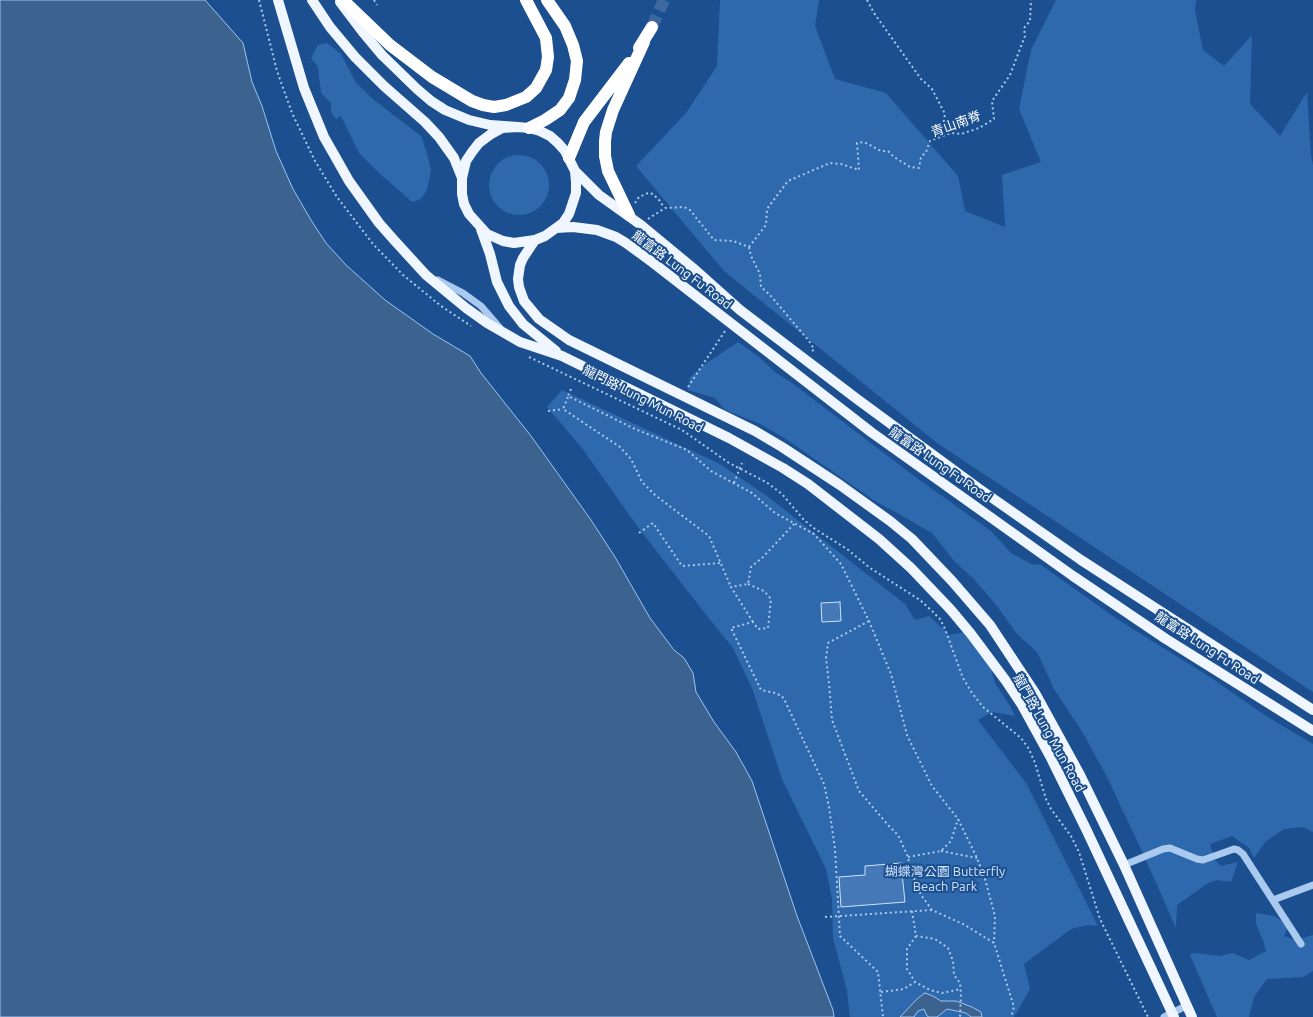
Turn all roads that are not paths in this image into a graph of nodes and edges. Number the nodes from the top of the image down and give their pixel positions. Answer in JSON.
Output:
{"nodes":[{"id":1,"x":278,"y":0,"type":"edge"},
{"id":2,"x":312,"y":0,"type":"edge"},
{"id":3,"x":338,"y":0,"type":"edge"},
{"id":4,"x":343,"y":0,"type":"edge"},
{"id":5,"x":526,"y":0,"type":"edge"},
{"id":6,"x":547,"y":0,"type":"edge"},
{"id":7,"x":652,"y":27,"type":"tunnel mouth"},
{"id":8,"x":644,"y":42,"type":"junction"},
{"id":9,"x":524,"y":128,"type":"junction"},
{"id":10,"x":569,"y":158,"type":"junction"},
{"id":11,"x":575,"y":171,"type":"junction"},
{"id":12,"x":462,"y":178,"type":"junction"},
{"id":13,"x":631,"y":212,"type":"junction"},
{"id":14,"x":480,"y":227,"type":"junction"},
{"id":15,"x":556,"y":228,"type":"junction"},
{"id":16,"x":535,"y":240,"type":"junction"},
{"id":17,"x":569,"y":340,"type":"joint"},
{"id":18,"x":562,"y":356,"type":"junction"},
{"id":19,"x":1313,"y":710,"type":"edge"},
{"id":20,"x":1313,"y":731,"type":"edge"},
{"id":21,"x":1124,"y":865,"type":"junction"},
{"id":22,"x":1313,"y":885,"type":"edge"},
{"id":23,"x":1273,"y":900,"type":"junction"},
{"id":24,"x":1301,"y":944,"type":"dead end"},
{"id":25,"x":1186,"y":1006,"type":"junction"},
{"id":26,"x":1170,"y":1016,"type":"edge"},
{"id":27,"x":1192,"y":1017,"type":"edge"}],
"edges":[{"from":1,"to":18,"type":"main road","name":"龍門路 Lung Mun Road"},
{"from":2,"to":12,"type":"main road"},
{"from":3,"to":9,"type":"main road","name":"龍富路 Lung Fu Road"},
{"from":4,"to":5,"type":"highway"},
{"from":6,"to":9,"type":"highway"},
{"from":7,"to":8,"type":"highway"},
{"from":8,"to":10,"type":"highway"},
{"from":8,"to":13,"type":"highway"},
{"from":9,"to":10,"type":"main road","name":"龍富路 Lung Fu Road"},
{"from":9,"to":12,"type":"main road","name":"龍富路 Lung Fu Road"},
{"from":10,"to":11,"type":"main road","name":"龍富路 Lung Fu Road"},
{"from":11,"to":13,"type":"main road","name":"龍富路 Lung Fu Road"},
{"from":11,"to":15,"type":"main road","name":"龍富路 Lung Fu Road"},
{"from":12,"to":14,"type":"main road","name":"龍富路 Lung Fu Road"},
{"from":13,"to":19,"type":"main road","name":"龍富路 Lung Fu Road"},
{"from":14,"to":16,"type":"main road","name":"龍富路 Lung Fu Road"},
{"from":14,"to":18,"type":"main road"},
{"from":15,"to":16,"type":"main road","name":"龍富路 Lung Fu Road"},
{"from":15,"to":20,"type":"main road","name":"龍富路 Lung Fu Road"},
{"from":16,"to":17,"type":"main road","name":"龍富路 Lung Fu Road"},
{"from":17,"to":21,"type":"main road","name":"龍門路 Lung Mun Road"},
{"from":18,"to":26,"type":"main road","name":"龍門路 Lung Mun Road"},
{"from":21,"to":23,"type":"lane"},
{"from":21,"to":25,"type":"main road","name":"龍門路 Lung Mun Road"},
{"from":22,"to":23,"type":"lane"},
{"from":23,"to":24,"type":"lane"},
{"from":25,"to":26,"type":"lane"},
{"from":25,"to":27,"type":"main road","name":"龍門路 Lung Mun Road"}]}
